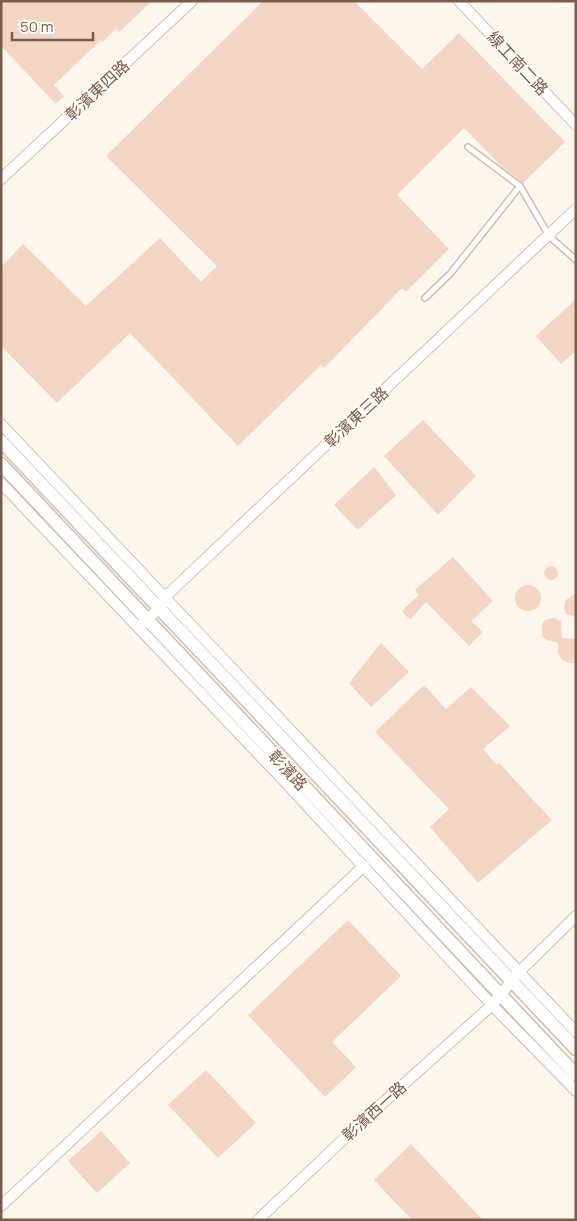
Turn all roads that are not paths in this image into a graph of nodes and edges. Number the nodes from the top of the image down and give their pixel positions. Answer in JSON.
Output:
{"nodes":[{"id":1,"x":192,"y":1,"type":"edge"},
{"id":2,"x":459,"y":1,"type":"edge"},
{"id":3,"x":576,"y":125,"type":"edge"},
{"id":4,"x":468,"y":147,"type":"dead end"},
{"id":5,"x":1,"y":179,"type":"edge"},
{"id":6,"x":520,"y":186,"type":"junction"},
{"id":7,"x":576,"y":209,"type":"edge"},
{"id":8,"x":549,"y":236,"type":"junction"},
{"id":9,"x":576,"y":260,"type":"edge"},
{"id":10,"x":425,"y":298,"type":"dead end"},
{"id":11,"x":1,"y":424,"type":"edge"},
{"id":12,"x":1,"y":441,"type":"edge"},
{"id":13,"x":1,"y":464,"type":"edge"},
{"id":14,"x":1,"y":483,"type":"edge"},
{"id":15,"x":162,"y":602,"type":"junction"},
{"id":16,"x":143,"y":623,"type":"junction"},
{"id":17,"x":364,"y":866,"type":"junction"},
{"id":18,"x":576,"y":916,"type":"edge"},
{"id":19,"x":516,"y":977,"type":"junction"},
{"id":20,"x":496,"y":1000,"type":"junction"},
{"id":21,"x":576,"y":1032,"type":"edge"},
{"id":22,"x":576,"y":1049,"type":"edge"},
{"id":23,"x":576,"y":1075,"type":"edge"},
{"id":24,"x":576,"y":1091,"type":"edge"},
{"id":25,"x":1,"y":1206,"type":"edge"},
{"id":26,"x":258,"y":1220,"type":"edge"}],
"edges":[{"from":1,"to":5,"type":"street","name":"彰濱東四路"},
{"from":2,"to":3,"type":"street","name":"線工南二路"},
{"from":4,"to":6,"type":"lane"},
{"from":6,"to":8,"type":"lane"},
{"from":6,"to":10,"type":"lane"},
{"from":7,"to":8,"type":"street","name":"彰濱東三路"},
{"from":8,"to":9,"type":"lane"},
{"from":8,"to":15,"type":"street","name":"彰濱東三路"},
{"from":11,"to":15,"type":"street","name":"彰濱路"},
{"from":12,"to":15,"type":"street","name":"彰濱路"},
{"from":13,"to":16,"type":"street","name":"彰濱路"},
{"from":14,"to":16,"type":"street","name":"彰濱路"},
{"from":15,"to":16,"type":"street","name":"彰濱東三路"},
{"from":15,"to":19,"type":"street","name":"彰濱路"},
{"from":16,"to":17,"type":"street","name":"彰濱路"},
{"from":16,"to":20,"type":"street","name":"彰濱路"},
{"from":17,"to":20,"type":"street","name":"彰濱路"},
{"from":17,"to":25,"type":"street"},
{"from":18,"to":19,"type":"street","name":"彰濱西一路"},
{"from":19,"to":20,"type":"street","name":"彰濱西一路"},
{"from":19,"to":21,"type":"street","name":"彰濱路"},
{"from":19,"to":22,"type":"street","name":"彰濱路"},
{"from":20,"to":23,"type":"street","name":"彰濱路"},
{"from":20,"to":24,"type":"street","name":"彰濱路"},
{"from":20,"to":26,"type":"street","name":"彰濱西一路"}]}
